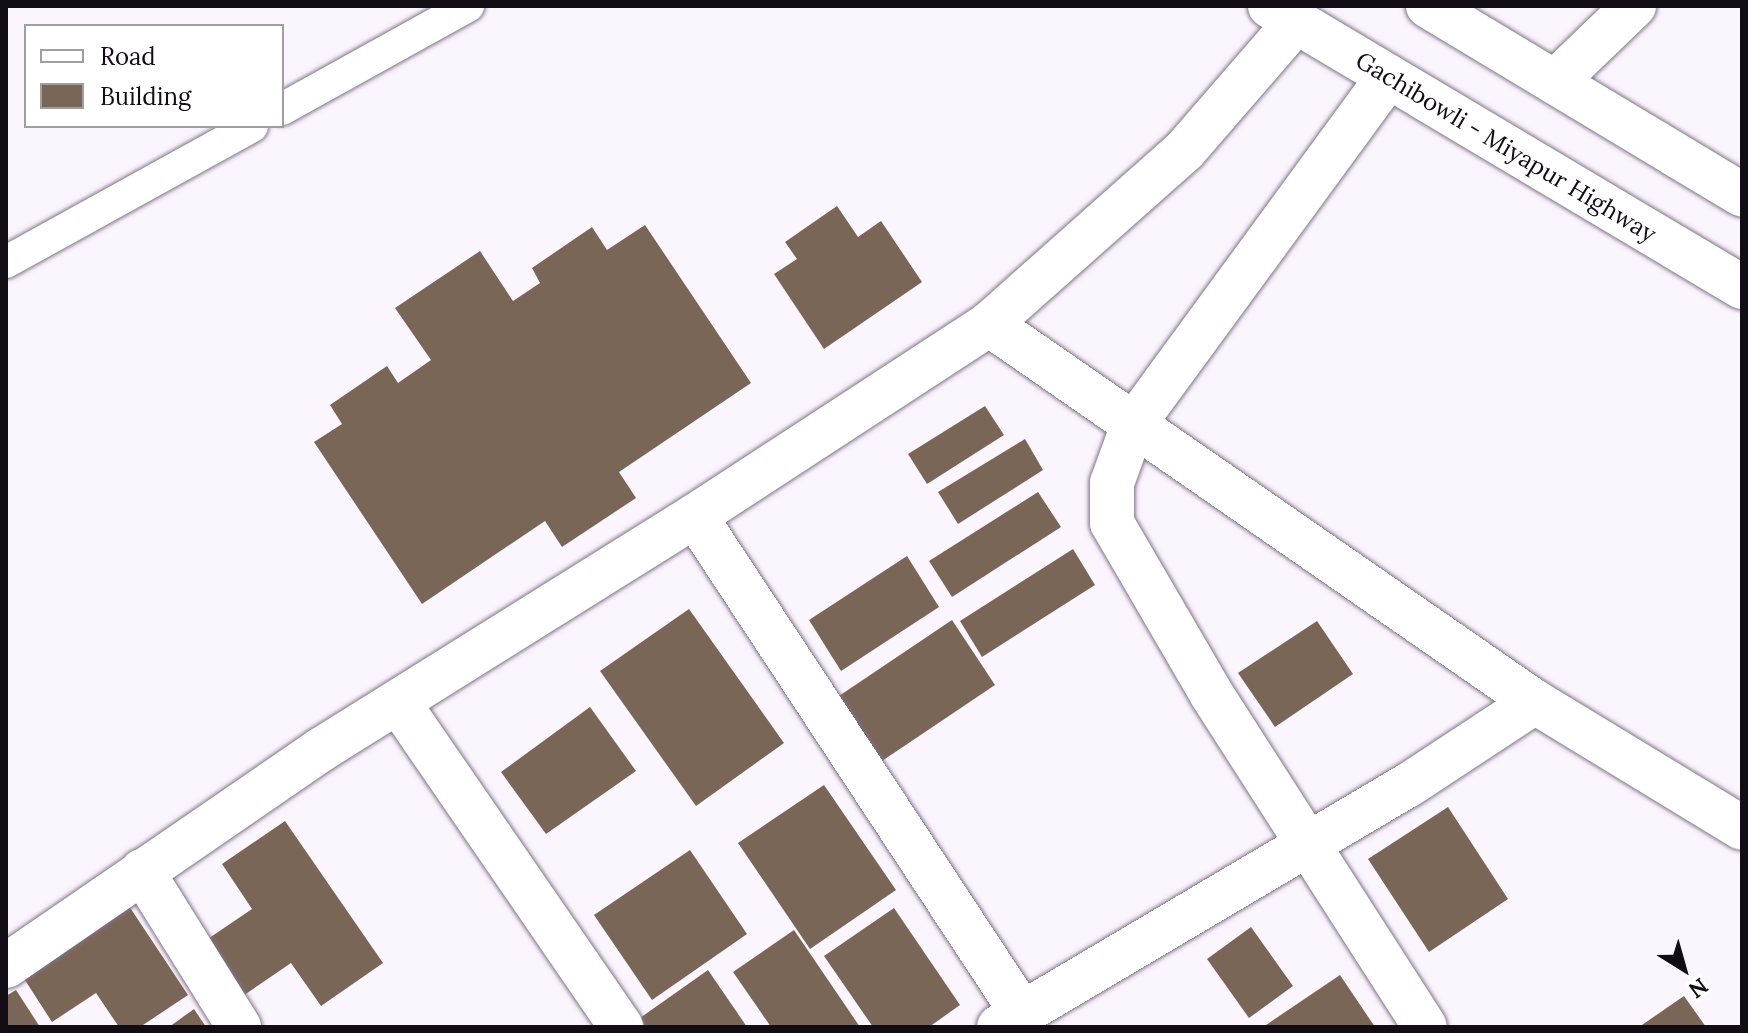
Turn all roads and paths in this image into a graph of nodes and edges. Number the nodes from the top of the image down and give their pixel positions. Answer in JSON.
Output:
{"nodes":[{"id":1,"x":468,"y":6,"type":"edge"},
{"id":2,"x":1428,"y":6,"type":"edge"},
{"id":3,"x":1634,"y":6,"type":"edge"},
{"id":4,"x":1283,"y":14,"type":"edge"},
{"id":5,"x":1388,"y":77,"type":"junction"},
{"id":6,"x":1555,"y":82,"type":"junction"},
{"id":7,"x":284,"y":108,"type":"edge"},
{"id":8,"x":248,"y":128,"type":"edge"},
{"id":9,"x":1742,"y":195,"type":"edge"},
{"id":10,"x":6,"y":262,"type":"edge"},
{"id":11,"x":1742,"y":287,"type":"edge"},
{"id":12,"x":989,"y":324,"type":"junction"},
{"id":13,"x":1133,"y":425,"type":"junction"},
{"id":14,"x":695,"y":516,"type":"junction"},
{"id":15,"x":398,"y":702,"type":"junction"},
{"id":16,"x":1535,"y":702,"type":"junction"},
{"id":17,"x":1742,"y":828,"type":"edge"},
{"id":18,"x":1310,"y":844,"type":"junction"},
{"id":19,"x":142,"y":871,"type":"junction"},
{"id":20,"x":6,"y":966,"type":"edge"},
{"id":21,"x":1011,"y":1020,"type":"edge"},
{"id":22,"x":239,"y":1027,"type":"edge"},
{"id":23,"x":621,"y":1027,"type":"edge"},
{"id":24,"x":1425,"y":1027,"type":"edge"}],
"edges":[{"from":1,"to":7,"type":"lane"},
{"from":2,"to":6,"type":"street"},
{"from":3,"to":6,"type":"street"},
{"from":4,"to":5,"type":"street","name":"Gachibowli - Miyapur Highway"},
{"from":4,"to":12,"type":"street"},
{"from":5,"to":11,"type":"street","name":"Gachibowli - Miyapur Highway"},
{"from":5,"to":13,"type":"street"},
{"from":6,"to":9,"type":"street"},
{"from":8,"to":10,"type":"lane"},
{"from":12,"to":13,"type":"street"},
{"from":12,"to":14,"type":"street"},
{"from":13,"to":16,"type":"street"},
{"from":13,"to":18,"type":"street"},
{"from":14,"to":15,"type":"street"},
{"from":14,"to":21,"type":"street"},
{"from":15,"to":19,"type":"street"},
{"from":15,"to":23,"type":"street"},
{"from":16,"to":17,"type":"street"},
{"from":16,"to":18,"type":"street"},
{"from":18,"to":21,"type":"street"},
{"from":18,"to":24,"type":"street"},
{"from":19,"to":20,"type":"street"},
{"from":19,"to":22,"type":"street"}]}
